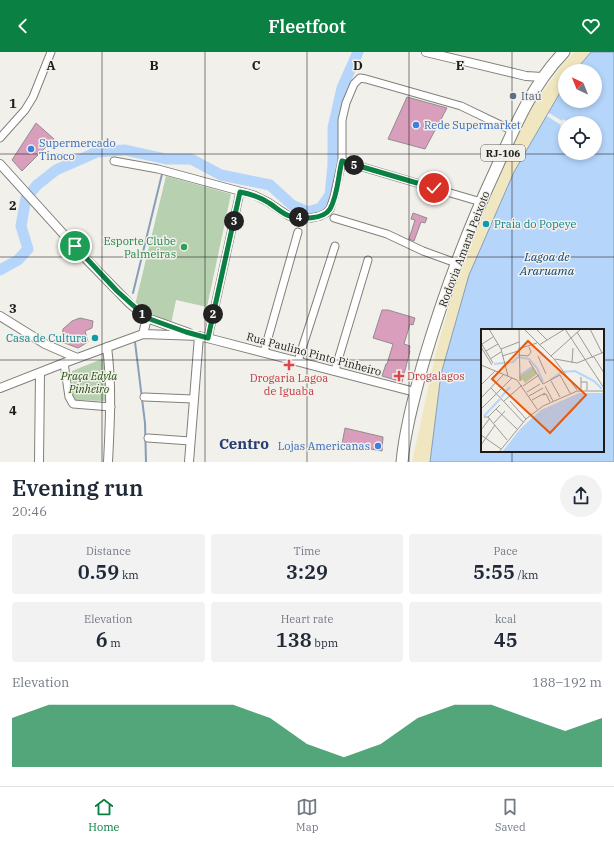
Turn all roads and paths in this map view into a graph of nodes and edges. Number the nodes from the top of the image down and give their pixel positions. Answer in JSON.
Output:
{"nodes":[{"id":1,"x":51,"y":52,"type":"edge"},
{"id":2,"x":426,"y":52,"type":"edge"},
{"id":3,"x":562,"y":53,"type":"edge"},
{"id":4,"x":540,"y":82,"type":"junction"},
{"id":5,"x":513,"y":131,"type":"junction"},
{"id":6,"x":0,"y":138,"type":"edge"},
{"id":7,"x":114,"y":161,"type":"dead end"},
{"id":8,"x":342,"y":161,"type":"junction"},
{"id":9,"x":0,"y":165,"type":"edge"},
{"id":10,"x":240,"y":192,"type":"junction"},
{"id":11,"x":480,"y":202,"type":"junction"},
{"id":12,"x":334,"y":218,"type":"dead end"},
{"id":13,"x":298,"y":232,"type":"dead end"},
{"id":14,"x":335,"y":246,"type":"dead end"},
{"id":15,"x":368,"y":260,"type":"dead end"},
{"id":16,"x":456,"y":263,"type":"junction"},
{"id":17,"x":0,"y":316,"type":"edge"},
{"id":18,"x":147,"y":318,"type":"junction"},
{"id":19,"x":171,"y":332,"type":"junction"},
{"id":20,"x":143,"y":334,"type":"junction"},
{"id":21,"x":199,"y":336,"type":"junction"},
{"id":22,"x":208,"y":338,"type":"junction"},
{"id":23,"x":107,"y":346,"type":"junction"},
{"id":24,"x":264,"y":352,"type":"junction"},
{"id":25,"x":77,"y":358,"type":"junction"},
{"id":26,"x":298,"y":360,"type":"junction"},
{"id":27,"x":64,"y":363,"type":"junction"},
{"id":28,"x":335,"y":370,"type":"junction"},
{"id":29,"x":40,"y":373,"type":"junction"},
{"id":30,"x":0,"y":388,"type":"edge"},
{"id":31,"x":415,"y":392,"type":"junction"},
{"id":32,"x":144,"y":397,"type":"dead end"},
{"id":33,"x":193,"y":399,"type":"junction"},
{"id":34,"x":111,"y":408,"type":"junction"},
{"id":35,"x":148,"y":438,"type":"dead end"},
{"id":36,"x":190,"y":441,"type":"junction"},
{"id":37,"x":39,"y":462,"type":"edge"},
{"id":38,"x":108,"y":462,"type":"edge"},
{"id":39,"x":189,"y":462,"type":"edge"},
{"id":40,"x":402,"y":462,"type":"edge"}],
"edges":[{"from":1,"to":6,"type":"street"},
{"from":2,"to":4,"type":"street"},
{"from":3,"to":4,"type":"highway","name":"Rodovia Amaral Peixoto","number":"RJ-106"},
{"from":4,"to":5,"type":"highway","name":"Rodovia Amaral Peixoto","number":"RJ-106"},
{"from":5,"to":8,"type":"street"},
{"from":5,"to":11,"type":"highway","name":"Rodovia Amaral Peixoto","number":"RJ-106"},
{"from":7,"to":10,"type":"street"},
{"from":8,"to":10,"type":"street"},
{"from":8,"to":11,"type":"street"},
{"from":9,"to":18,"type":"street"},
{"from":10,"to":22,"type":"street"},
{"from":11,"to":16,"type":"highway","name":"Rodovia Amaral Peixoto","number":"RJ-106"},
{"from":12,"to":16,"type":"street"},
{"from":13,"to":24,"type":"street"},
{"from":14,"to":26,"type":"street"},
{"from":15,"to":28,"type":"street"},
{"from":16,"to":31,"type":"highway","name":"Rodovia Amaral Peixoto","number":"RJ-106"},
{"from":17,"to":25,"type":"street"},
{"from":18,"to":19,"type":"street"},
{"from":18,"to":20,"type":"street"},
{"from":19,"to":20,"type":"street"},
{"from":19,"to":21,"type":"street","name":"Rua Paulino Pinto Pinheiro"},
{"from":20,"to":23,"type":"street"},
{"from":21,"to":22,"type":"street","name":"Rua Paulino Pinto Pinheiro"},
{"from":21,"to":33,"type":"street"},
{"from":22,"to":24,"type":"street","name":"Rua Paulino Pinto Pinheiro"},
{"from":23,"to":25,"type":"street"},
{"from":23,"to":34,"type":"street"},
{"from":24,"to":26,"type":"street","name":"Rua Paulino Pinto Pinheiro"},
{"from":25,"to":27,"type":"street"},
{"from":26,"to":28,"type":"street","name":"Rua Paulino Pinto Pinheiro"},
{"from":27,"to":29,"type":"street"},
{"from":27,"to":34,"type":"street"},
{"from":28,"to":31,"type":"street","name":"Rua Paulino Pinto Pinheiro"},
{"from":29,"to":30,"type":"street"},
{"from":29,"to":37,"type":"street"},
{"from":31,"to":40,"type":"highway","name":"Rodovia Amaral Peixoto","number":"RJ-106"},
{"from":32,"to":33,"type":"street"},
{"from":33,"to":36,"type":"street"},
{"from":34,"to":38,"type":"street"},
{"from":35,"to":36,"type":"street"},
{"from":36,"to":39,"type":"street"}]}
